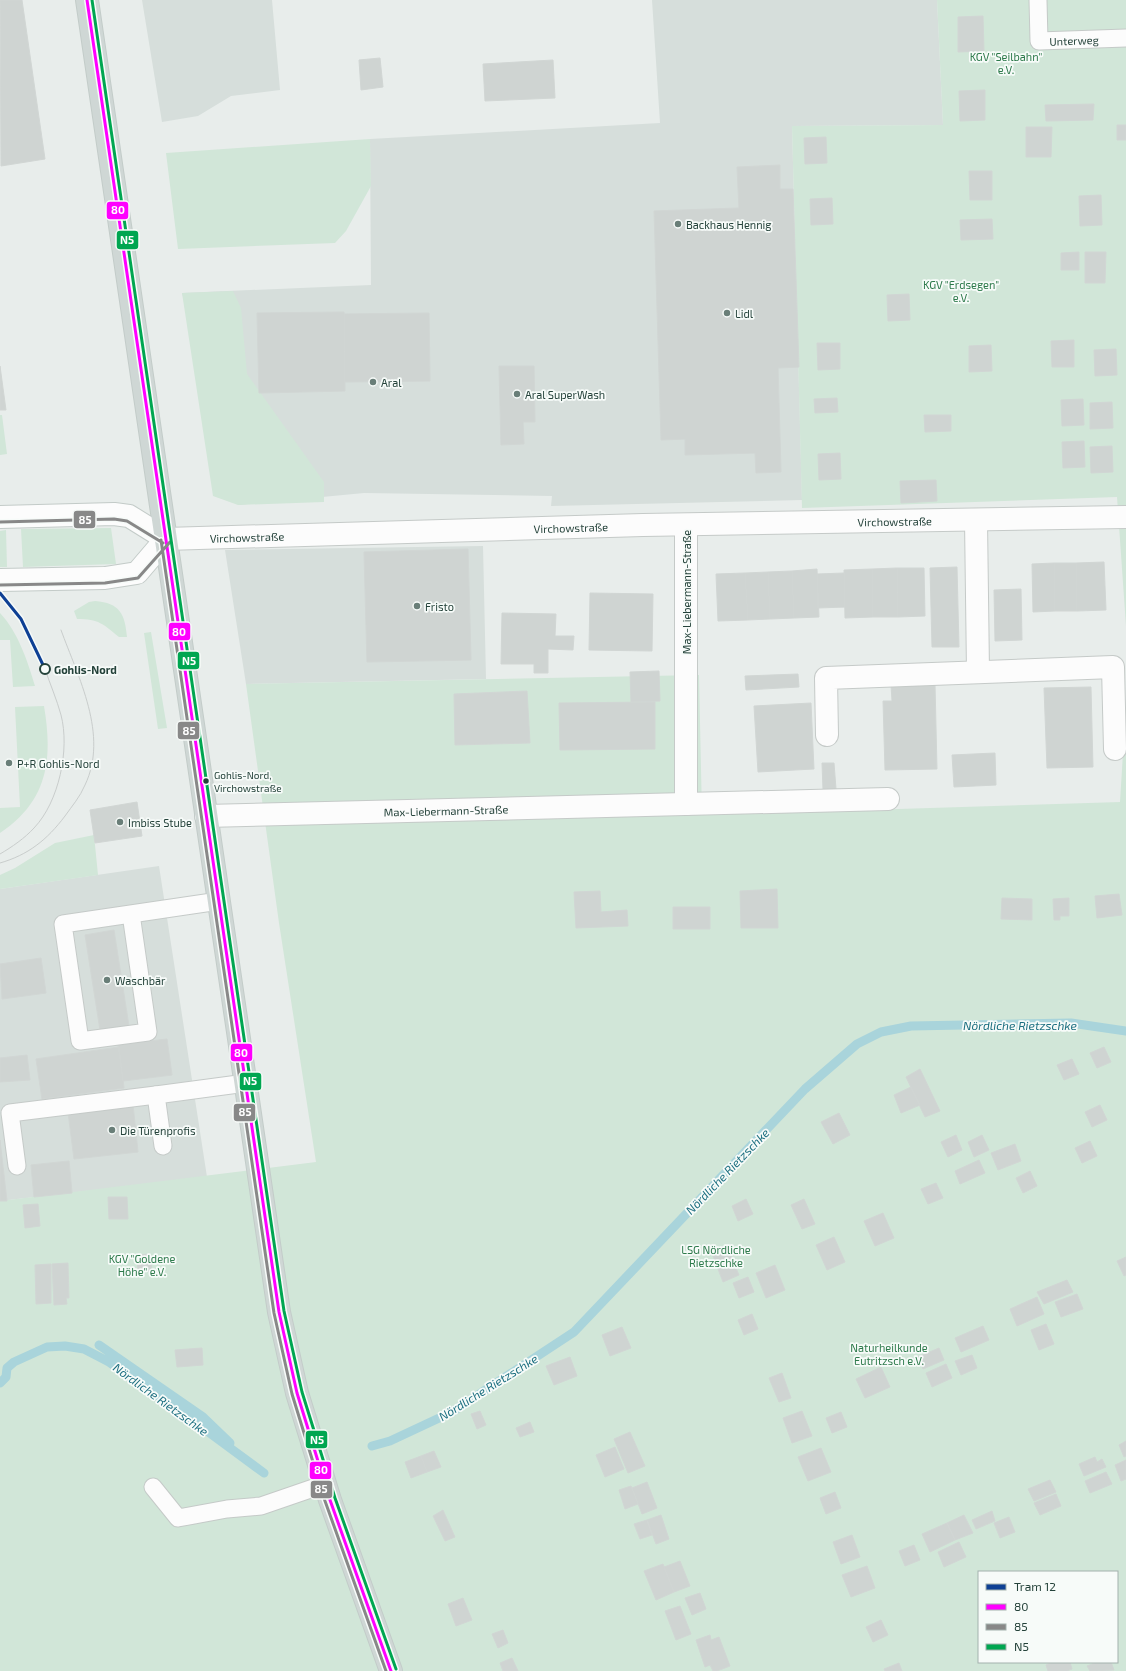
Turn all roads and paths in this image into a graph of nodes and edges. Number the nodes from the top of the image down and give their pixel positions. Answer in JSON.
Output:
{"nodes":[{"id":1,"x":87,"y":0,"type":"edge"},
{"id":2,"x":1038,"y":0,"type":"edge"},
{"id":3,"x":1126,"y":38,"type":"edge"},
{"id":4,"x":0,"y":517,"type":"edge"},
{"id":5,"x":1126,"y":517,"type":"edge"},
{"id":6,"x":976,"y":520,"type":"junction"},
{"id":7,"x":686,"y":525,"type":"junction"},
{"id":8,"x":166,"y":539,"type":"junction"},
{"id":9,"x":0,"y":580,"type":"edge"},
{"id":10,"x":978,"y":672,"type":"junction"},
{"id":11,"x":827,"y":735,"type":"dead end"},
{"id":12,"x":1115,"y":749,"type":"dead end"},
{"id":13,"x":888,"y":799,"type":"dead end"},
{"id":14,"x":686,"y":804,"type":"junction"},
{"id":15,"x":206,"y":816,"type":"junction"},
{"id":16,"x":218,"y":901,"type":"junction"},
{"id":17,"x":131,"y":914,"type":"junction"},
{"id":18,"x":246,"y":1084,"type":"junction"},
{"id":19,"x":156,"y":1095,"type":"junction"},
{"id":20,"x":163,"y":1146,"type":"dead end"},
{"id":21,"x":17,"y":1166,"type":"dead end"},
{"id":22,"x":325,"y":1484,"type":"junction"},
{"id":23,"x":153,"y":1486,"type":"dead end"},
{"id":24,"x":391,"y":1671,"type":"edge"}],
"edges":[{"from":1,"to":8,"type":"main road"},
{"from":2,"to":3,"type":"lane","name":"Unterweg"},
{"from":4,"to":8,"type":"street"},
{"from":5,"to":6,"type":"street","name":"Virchowstraße"},
{"from":6,"to":7,"type":"street","name":"Virchowstraße"},
{"from":6,"to":10,"type":"street"},
{"from":7,"to":8,"type":"street","name":"Virchowstraße"},
{"from":7,"to":14,"type":"street","name":"Max-Liebermann-Straße"},
{"from":8,"to":9,"type":"street"},
{"from":8,"to":15,"type":"main road"},
{"from":10,"to":11,"type":"street"},
{"from":10,"to":12,"type":"street"},
{"from":13,"to":14,"type":"street","name":"Max-Liebermann-Straße"},
{"from":14,"to":15,"type":"street","name":"Max-Liebermann-Straße"},
{"from":15,"to":16,"type":"main road"},
{"from":16,"to":17,"type":"lane"},
{"from":16,"to":18,"type":"main road"},
{"from":17,"to":17,"type":"lane"},
{"from":18,"to":19,"type":"lane"},
{"from":18,"to":22,"type":"main road"},
{"from":19,"to":20,"type":"lane"},
{"from":19,"to":21,"type":"lane"},
{"from":22,"to":23,"type":"lane"},
{"from":22,"to":24,"type":"main road"}]}
